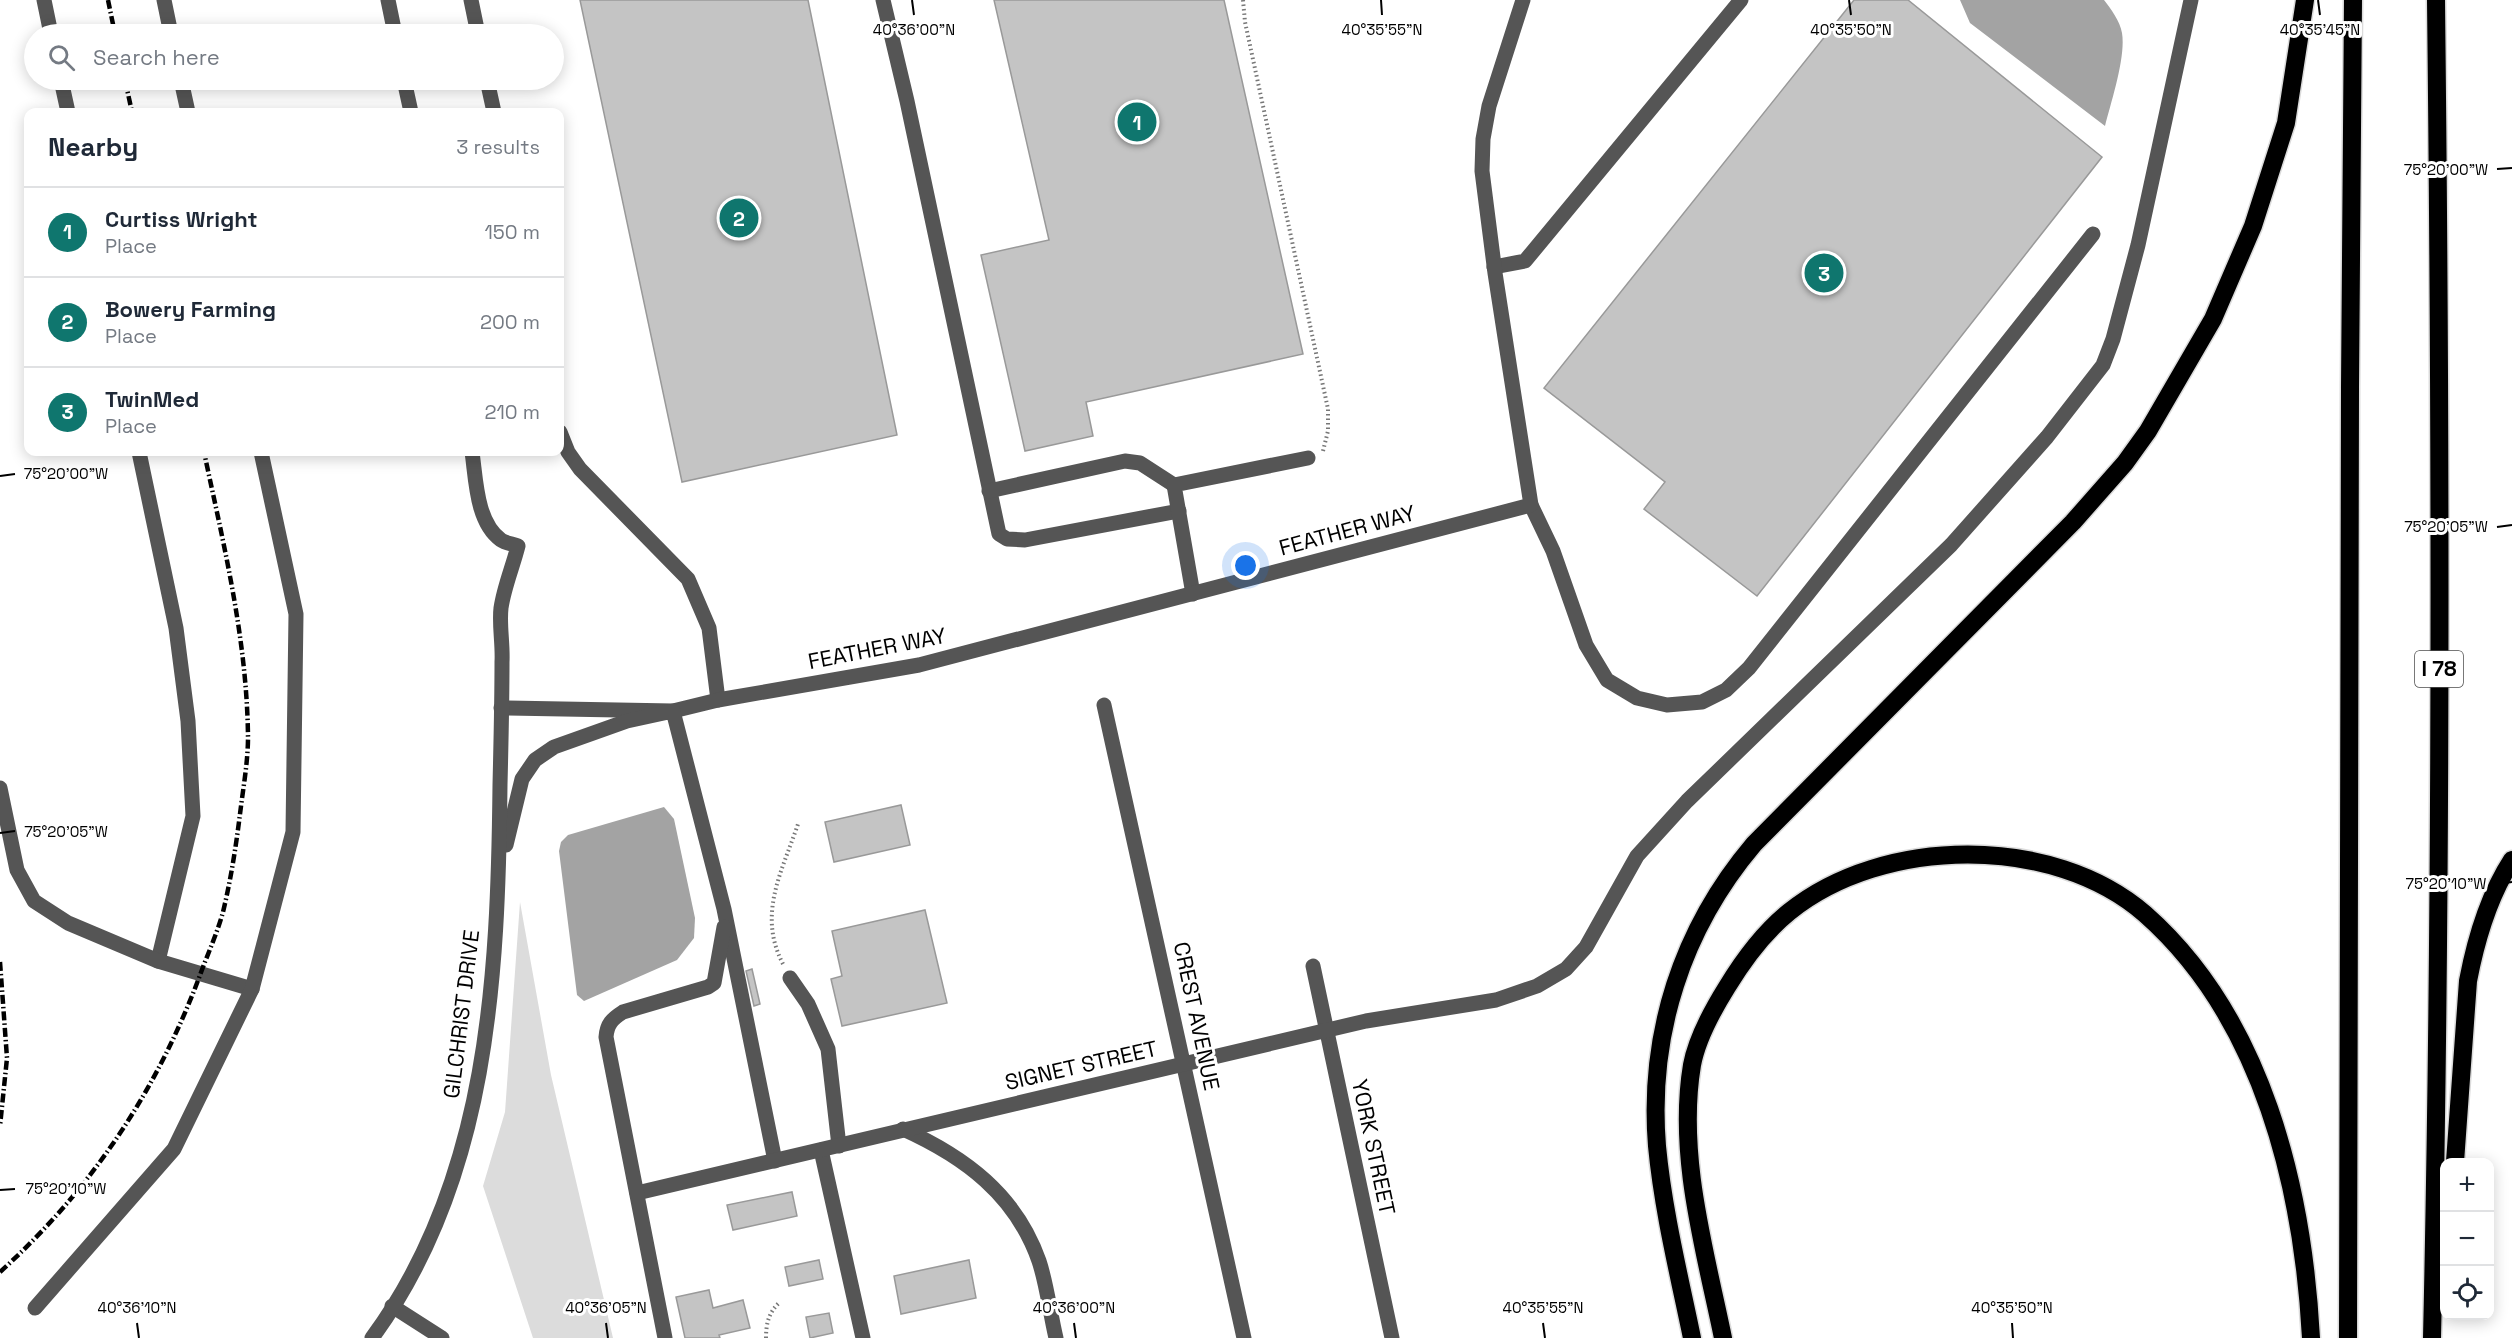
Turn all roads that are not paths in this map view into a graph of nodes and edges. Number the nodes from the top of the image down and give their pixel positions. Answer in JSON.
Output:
{"nodes":[{"id":1,"x":44,"y":0,"type":"edge"},
{"id":2,"x":164,"y":0,"type":"edge"},
{"id":3,"x":388,"y":0,"type":"edge"},
{"id":4,"x":471,"y":0,"type":"edge"},
{"id":5,"x":884,"y":0,"type":"edge"},
{"id":6,"x":1523,"y":0,"type":"edge"},
{"id":7,"x":1741,"y":0,"type":"edge"},
{"id":8,"x":2191,"y":0,"type":"edge"},
{"id":9,"x":2305,"y":0,"type":"edge"},
{"id":10,"x":2353,"y":0,"type":"edge"},
{"id":11,"x":2436,"y":0,"type":"edge"},
{"id":12,"x":49,"y":24,"type":"edge"},
{"id":13,"x":169,"y":24,"type":"edge"},
{"id":14,"x":393,"y":24,"type":"edge"},
{"id":15,"x":476,"y":24,"type":"edge"},
{"id":16,"x":63,"y":90,"type":"edge"},
{"id":17,"x":183,"y":90,"type":"edge"},
{"id":18,"x":406,"y":90,"type":"edge"},
{"id":19,"x":489,"y":90,"type":"edge"},
{"id":20,"x":67,"y":108,"type":"edge"},
{"id":21,"x":187,"y":108,"type":"edge"},
{"id":22,"x":410,"y":108,"type":"edge"},
{"id":23,"x":493,"y":108,"type":"edge"},
{"id":24,"x":2092,"y":234,"type":"dead end"},
{"id":25,"x":1494,"y":267,"type":"junction"},
{"id":26,"x":564,"y":442,"type":"edge"},
{"id":27,"x":140,"y":456,"type":"edge"},
{"id":28,"x":262,"y":456,"type":"edge"},
{"id":29,"x":473,"y":456,"type":"edge"},
{"id":30,"x":1308,"y":458,"type":"road end"},
{"id":31,"x":1174,"y":485,"type":"junction"},
{"id":32,"x":989,"y":491,"type":"junction"},
{"id":33,"x":1531,"y":504,"type":"junction"},
{"id":34,"x":1179,"y":511,"type":"junction"},
{"id":35,"x":1193,"y":594,"type":"junction"},
{"id":36,"x":718,"y":700,"type":"junction"},
{"id":37,"x":1104,"y":705,"type":"dead end"},
{"id":38,"x":501,"y":708,"type":"junction"},
{"id":39,"x":673,"y":711,"type":"junction"},
{"id":40,"x":0,"y":788,"type":"edge"},
{"id":41,"x":2512,"y":860,"type":"edge"},
{"id":42,"x":499,"y":871,"type":"junction"},
{"id":43,"x":726,"y":916,"type":"junction"},
{"id":44,"x":158,"y":961,"type":"junction"},
{"id":45,"x":1313,"y":966,"type":"dead end"},
{"id":46,"x":790,"y":978,"type":"road end"},
{"id":47,"x":252,"y":989,"type":"junction"},
{"id":48,"x":1326,"y":1031,"type":"junction"},
{"id":49,"x":1184,"y":1064,"type":"junction"},
{"id":50,"x":903,"y":1129,"type":"junction"},
{"id":51,"x":843,"y":1145,"type":"junction"},
{"id":52,"x":821,"y":1150,"type":"junction"},
{"id":53,"x":2455,"y":1158,"type":"edge"},
{"id":54,"x":776,"y":1161,"type":"junction"},
{"id":55,"x":637,"y":1193,"type":"junction"},
{"id":56,"x":392,"y":1306,"type":"junction"},
{"id":57,"x":35,"y":1308,"type":"dead end"},
{"id":58,"x":2442,"y":1320,"type":"edge"},
{"id":59,"x":372,"y":1338,"type":"edge"},
{"id":60,"x":442,"y":1338,"type":"edge"},
{"id":61,"x":665,"y":1338,"type":"edge"},
{"id":62,"x":863,"y":1338,"type":"edge"},
{"id":63,"x":1056,"y":1338,"type":"edge"},
{"id":64,"x":1244,"y":1338,"type":"edge"},
{"id":65,"x":1392,"y":1338,"type":"edge"},
{"id":66,"x":1692,"y":1338,"type":"edge"},
{"id":67,"x":1723,"y":1338,"type":"edge"},
{"id":68,"x":2311,"y":1338,"type":"edge"},
{"id":69,"x":2348,"y":1338,"type":"edge"},
{"id":70,"x":2432,"y":1338,"type":"edge"},
{"id":71,"x":2441,"y":1338,"type":"edge"}],
"edges":[{"from":1,"to":12,"type":"street"},
{"from":2,"to":13,"type":"street"},
{"from":3,"to":14,"type":"street"},
{"from":4,"to":15,"type":"street"},
{"from":5,"to":32,"type":"street"},
{"from":6,"to":25,"type":"street"},
{"from":7,"to":25,"type":"street"},
{"from":8,"to":48,"type":"street","name":"SIGNET STREET"},
{"from":9,"to":66,"type":"highway"},
{"from":10,"to":69,"type":"highway"},
{"from":11,"to":70,"type":"highway","number":"I 78"},
{"from":16,"to":20,"type":"street"},
{"from":17,"to":21,"type":"street"},
{"from":18,"to":22,"type":"street"},
{"from":19,"to":23,"type":"street"},
{"from":24,"to":33,"type":"street"},
{"from":25,"to":33,"type":"street"},
{"from":26,"to":36,"type":"street"},
{"from":27,"to":44,"type":"street"},
{"from":28,"to":47,"type":"street"},
{"from":29,"to":38,"type":"street","name":"GILCHRIST DRIVE"},
{"from":30,"to":31,"type":"street"},
{"from":31,"to":32,"type":"street"},
{"from":31,"to":34,"type":"street"},
{"from":32,"to":34,"type":"street"},
{"from":33,"to":35,"type":"street","name":"FEATHER WAY"},
{"from":34,"to":35,"type":"street"},
{"from":35,"to":36,"type":"street","name":"FEATHER WAY"},
{"from":36,"to":39,"type":"street","name":"FEATHER WAY"},
{"from":37,"to":49,"type":"street","name":"CREST AVENUE"},
{"from":38,"to":39,"type":"street","name":"FEATHER WAY"},
{"from":38,"to":42,"type":"street","name":"GILCHRIST DRIVE"},
{"from":39,"to":42,"type":"street","name":"FEATHER WAY"},
{"from":39,"to":43,"type":"street"},
{"from":40,"to":44,"type":"street"},
{"from":41,"to":53,"type":"highway"},
{"from":42,"to":56,"type":"street","name":"GILCHRIST DRIVE"},
{"from":43,"to":54,"type":"street"},
{"from":43,"to":55,"type":"street"},
{"from":44,"to":47,"type":"street"},
{"from":45,"to":48,"type":"street","name":"YORK STREET"},
{"from":46,"to":51,"type":"street"},
{"from":47,"to":57,"type":"street"},
{"from":48,"to":49,"type":"street","name":"SIGNET STREET"},
{"from":48,"to":65,"type":"street","name":"YORK STREET"},
{"from":49,"to":50,"type":"street","name":"SIGNET STREET"},
{"from":49,"to":64,"type":"street","name":"CREST AVENUE"},
{"from":50,"to":51,"type":"street","name":"SIGNET STREET"},
{"from":50,"to":63,"type":"street"},
{"from":51,"to":52,"type":"street","name":"SIGNET STREET"},
{"from":52,"to":54,"type":"street","name":"SIGNET STREET"},
{"from":52,"to":62,"type":"street"},
{"from":54,"to":55,"type":"street","name":"SIGNET STREET"},
{"from":55,"to":61,"type":"street"},
{"from":56,"to":59,"type":"street","name":"GILCHRIST DRIVE"},
{"from":56,"to":60,"type":"street"},
{"from":58,"to":71,"type":"highway"},
{"from":67,"to":68,"type":"highway"}]}
